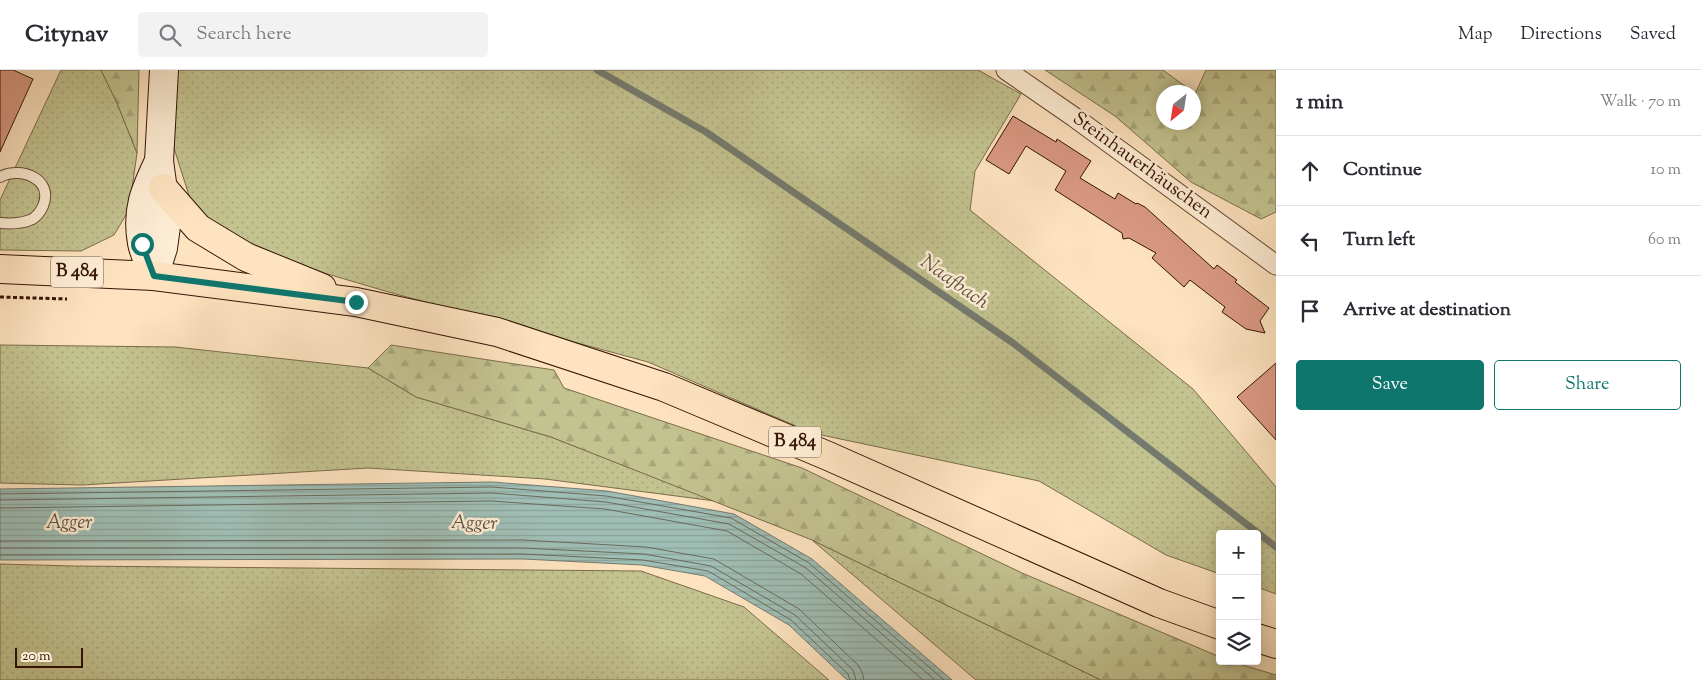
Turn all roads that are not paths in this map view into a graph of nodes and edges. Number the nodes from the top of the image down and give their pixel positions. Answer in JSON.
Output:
{"nodes":[{"id":1,"x":164,"y":70,"type":"edge"},
{"id":2,"x":1006,"y":70,"type":"edge"},
{"id":3,"x":160,"y":161,"type":"junction"},
{"id":4,"x":0,"y":177,"type":"edge"},
{"id":5,"x":163,"y":188,"type":"junction"},
{"id":6,"x":0,"y":224,"type":"edge"},
{"id":7,"x":1276,"y":265,"type":"edge"},
{"id":8,"x":0,"y":269,"type":"edge"},
{"id":9,"x":154,"y":276,"type":"junction"},
{"id":10,"x":356,"y":302,"type":"junction"},
{"id":11,"x":1216,"y":624,"type":"edge"},
{"id":12,"x":1261,"y":639,"type":"edge"},
{"id":13,"x":1276,"y":644,"type":"edge"}],
"edges":[{"from":1,"to":3,"type":"street"},
{"from":2,"to":7,"type":"street","name":"Steinhauerhäuschen"},
{"from":3,"to":5,"type":"street"},
{"from":3,"to":9,"type":"street"},
{"from":4,"to":6,"type":"lane"},
{"from":5,"to":9,"type":"street"},
{"from":5,"to":10,"type":"main road"},
{"from":8,"to":9,"type":"main road","number":"B 484"},
{"from":9,"to":10,"type":"main road","number":"B 484"},
{"from":10,"to":11,"type":"main road","number":"B 484"},
{"from":12,"to":13,"type":"main road"}]}
